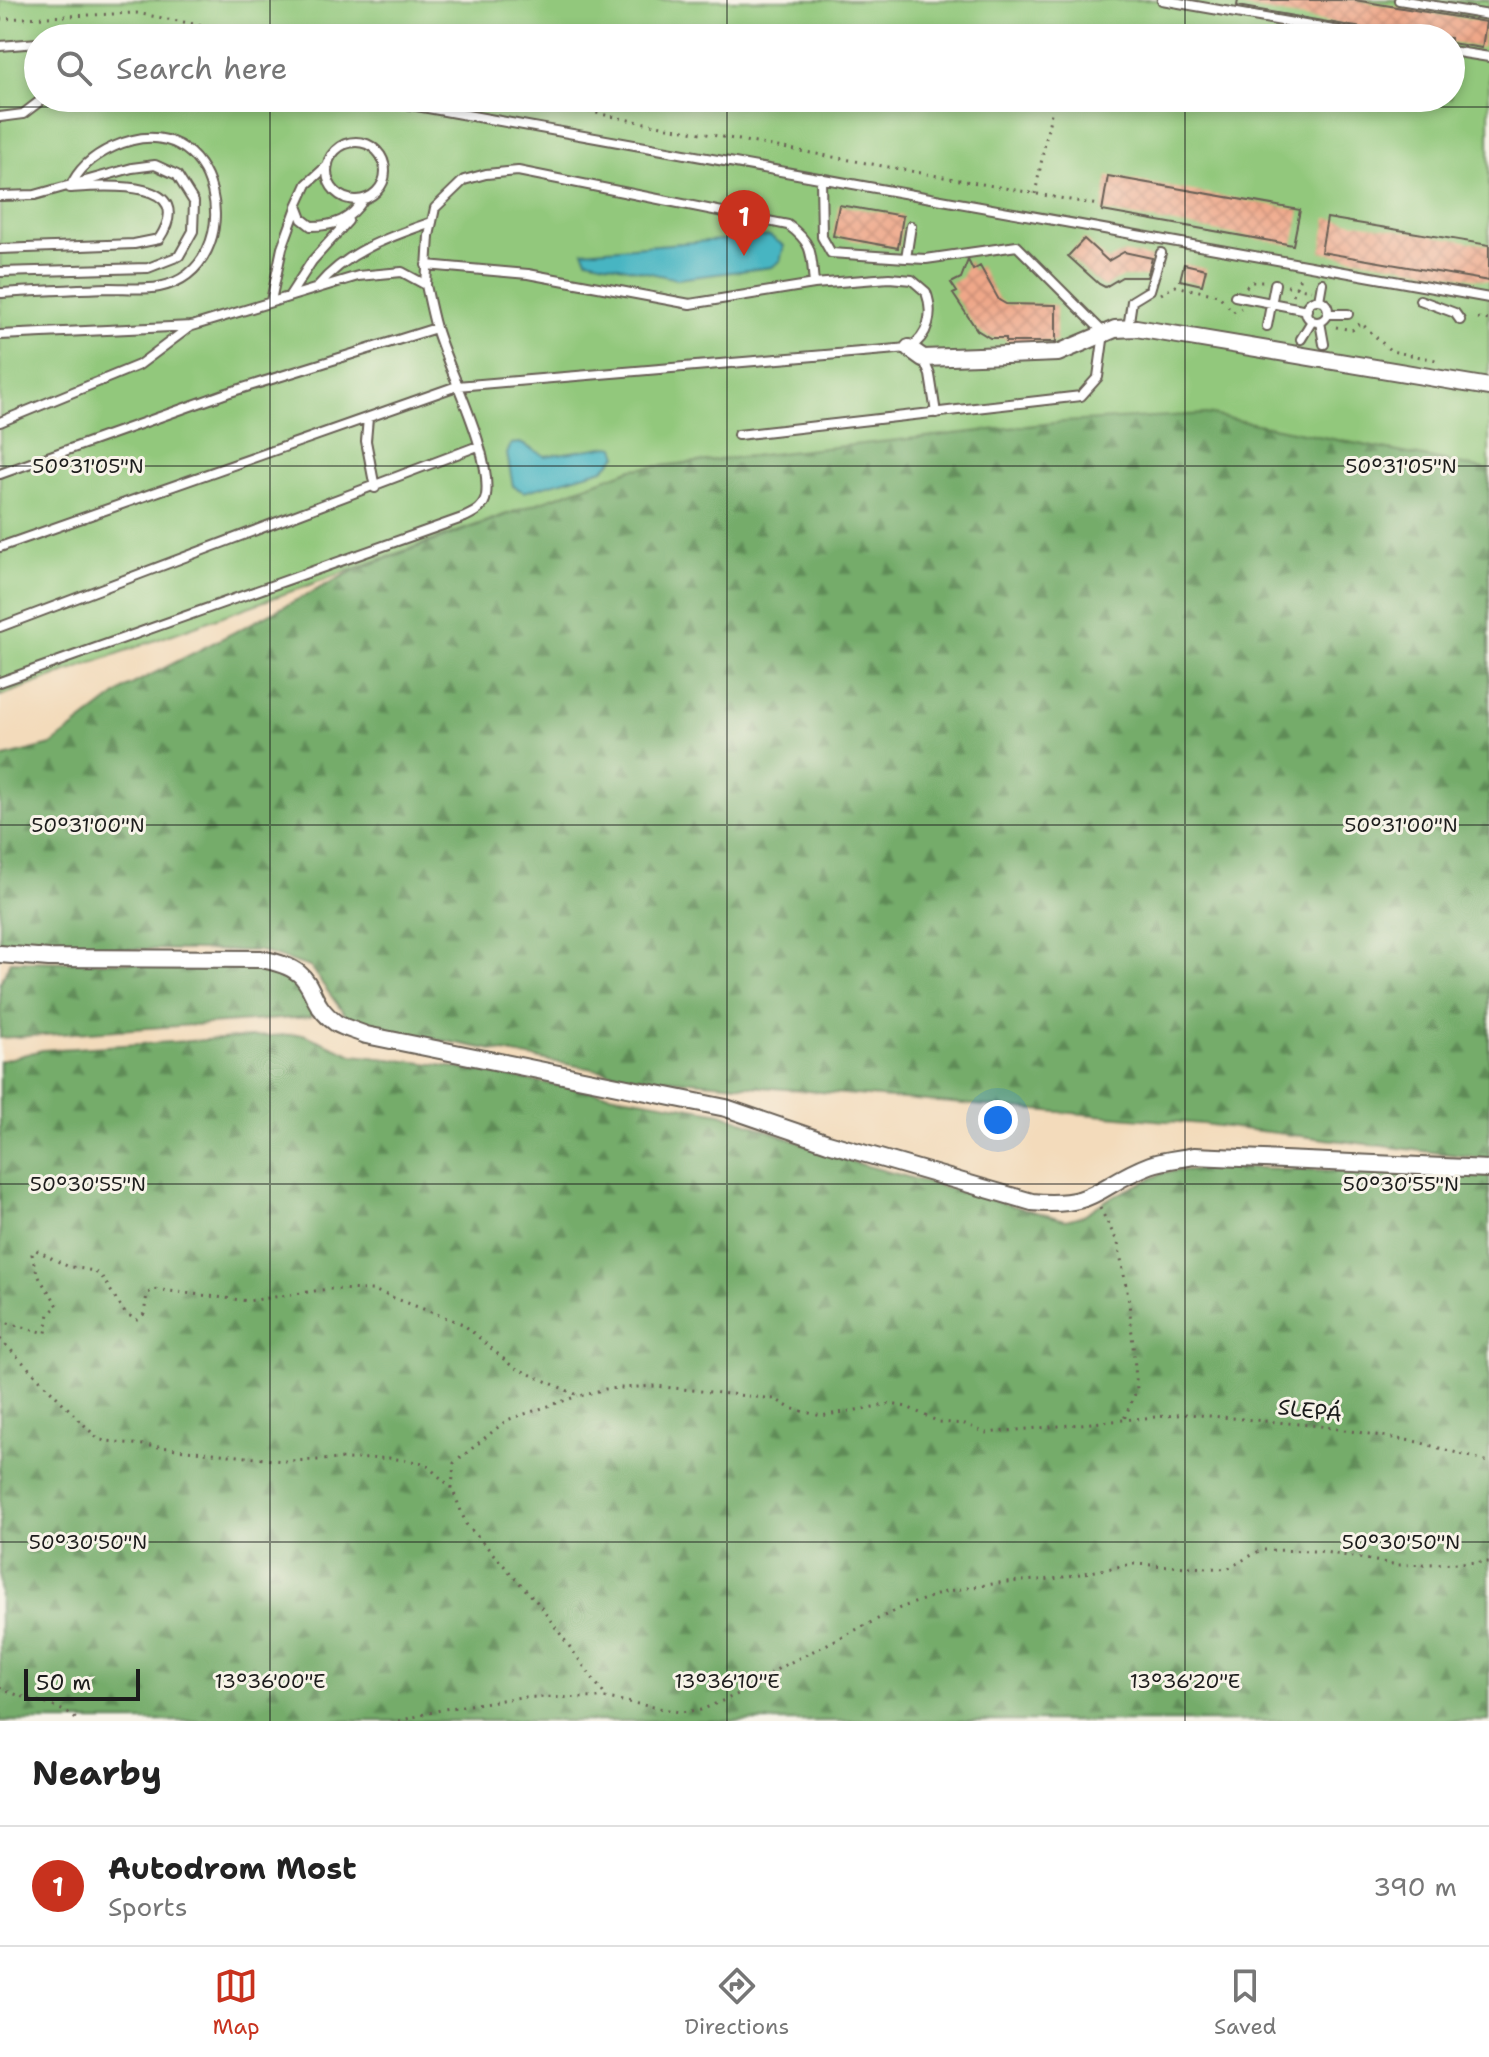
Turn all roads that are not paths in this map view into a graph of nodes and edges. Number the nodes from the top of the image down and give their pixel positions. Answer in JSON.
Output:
{"nodes":[{"id":1,"x":1162,"y":0,"type":"edge"},
{"id":2,"x":1399,"y":0,"type":"edge"},
{"id":3,"x":1489,"y":15,"type":"edge"},
{"id":4,"x":1299,"y":24,"type":"edge"},
{"id":5,"x":24,"y":44,"type":"edge"},
{"id":6,"x":0,"y":46,"type":"edge"},
{"id":7,"x":1465,"y":53,"type":"edge"},
{"id":8,"x":1489,"y":57,"type":"edge"},
{"id":9,"x":26,"y":112,"type":"edge"},
{"id":10,"x":451,"y":112,"type":"edge"},
{"id":11,"x":0,"y":117,"type":"edge"},
{"id":12,"x":328,"y":165,"type":"junction"},
{"id":13,"x":821,"y":178,"type":"junction"},
{"id":14,"x":70,"y":188,"type":"junction"},
{"id":15,"x":0,"y":196,"type":"edge"},
{"id":16,"x":364,"y":199,"type":"junction"},
{"id":17,"x":297,"y":206,"type":"junction"},
{"id":18,"x":351,"y":217,"type":"junction"},
{"id":19,"x":432,"y":222,"type":"junction"},
{"id":20,"x":911,"y":226,"type":"dead end"},
{"id":21,"x":804,"y":237,"type":"junction"},
{"id":22,"x":822,"y":237,"type":"junction"},
{"id":23,"x":0,"y":249,"type":"edge"},
{"id":24,"x":1161,"y":253,"type":"dead end"},
{"id":25,"x":906,"y":258,"type":"junction"},
{"id":26,"x":426,"y":265,"type":"junction"},
{"id":27,"x":0,"y":272,"type":"edge"},
{"id":28,"x":1322,"y":283,"type":"dead end"},
{"id":29,"x":814,"y":284,"type":"junction"},
{"id":30,"x":1275,"y":284,"type":"dead end"},
{"id":31,"x":426,"y":285,"type":"junction"},
{"id":32,"x":317,"y":288,"type":"junction"},
{"id":33,"x":0,"y":293,"type":"edge"},
{"id":34,"x":290,"y":296,"type":"junction"},
{"id":35,"x":1235,"y":296,"type":"dead end"},
{"id":36,"x":1489,"y":298,"type":"edge"},
{"id":37,"x":1319,"y":300,"type":"junction"},
{"id":38,"x":1420,"y":300,"type":"dead end"},
{"id":39,"x":271,"y":301,"type":"junction"},
{"id":40,"x":1271,"y":303,"type":"junction"},
{"id":41,"x":1307,"y":310,"type":"junction"},
{"id":42,"x":1328,"y":314,"type":"junction"},
{"id":43,"x":1348,"y":314,"type":"dead end"},
{"id":44,"x":1460,"y":320,"type":"dead end"},
{"id":45,"x":1316,"y":321,"type":"junction"},
{"id":46,"x":192,"y":326,"type":"junction"},
{"id":47,"x":1267,"y":326,"type":"dead end"},
{"id":48,"x":436,"y":328,"type":"junction"},
{"id":49,"x":1128,"y":328,"type":"junction"},
{"id":50,"x":1104,"y":333,"type":"junction"},
{"id":51,"x":0,"y":335,"type":"edge"},
{"id":52,"x":1301,"y":339,"type":"dead end"},
{"id":53,"x":1324,"y":344,"type":"dead end"},
{"id":54,"x":909,"y":348,"type":"junction"},
{"id":55,"x":923,"y":358,"type":"junction"},
{"id":56,"x":457,"y":386,"type":"junction"},
{"id":57,"x":1489,"y":387,"type":"edge"},
{"id":58,"x":936,"y":413,"type":"junction"},
{"id":59,"x":368,"y":418,"type":"junction"},
{"id":60,"x":0,"y":422,"type":"edge"},
{"id":61,"x":738,"y":435,"type":"dead end"},
{"id":62,"x":478,"y":446,"type":"junction"},
{"id":63,"x":0,"y":474,"type":"edge"},
{"id":64,"x":375,"y":488,"type":"junction"},
{"id":65,"x":0,"y":547,"type":"edge"},
{"id":66,"x":0,"y":627,"type":"edge"},
{"id":67,"x":0,"y":682,"type":"edge"},
{"id":68,"x":0,"y":954,"type":"edge"},
{"id":69,"x":1489,"y":1169,"type":"edge"}],
"edges":[{"from":1,"to":4,"type":"lane"},
{"from":2,"to":3,"type":"lane"},
{"from":5,"to":6,"type":"lane"},
{"from":7,"to":8,"type":"lane"},
{"from":9,"to":11,"type":"lane"},
{"from":10,"to":13,"type":"lane"},
{"from":12,"to":16,"type":"lane"},
{"from":12,"to":16,"type":"lane"},
{"from":12,"to":17,"type":"lane"},
{"from":13,"to":22,"type":"lane"},
{"from":13,"to":36,"type":"lane"},
{"from":14,"to":15,"type":"lane"},
{"from":14,"to":23,"type":"lane"},
{"from":14,"to":27,"type":"lane"},
{"from":14,"to":33,"type":"lane"},
{"from":16,"to":18,"type":"lane"},
{"from":17,"to":18,"type":"lane"},
{"from":17,"to":39,"type":"lane"},
{"from":18,"to":34,"type":"lane"},
{"from":19,"to":21,"type":"lane"},
{"from":19,"to":26,"type":"lane"},
{"from":19,"to":32,"type":"lane"},
{"from":20,"to":25,"type":"lane"},
{"from":21,"to":22,"type":"lane"},
{"from":21,"to":29,"type":"lane"},
{"from":22,"to":25,"type":"lane"},
{"from":24,"to":49,"type":"lane"},
{"from":25,"to":50,"type":"lane"},
{"from":26,"to":29,"type":"lane"},
{"from":26,"to":31,"type":"lane"},
{"from":28,"to":37,"type":"lane"},
{"from":29,"to":54,"type":"lane"},
{"from":30,"to":40,"type":"lane"},
{"from":31,"to":32,"type":"lane"},
{"from":31,"to":48,"type":"lane"},
{"from":32,"to":34,"type":"lane"},
{"from":34,"to":39,"type":"lane"},
{"from":35,"to":40,"type":"lane"},
{"from":37,"to":41,"type":"lane"},
{"from":37,"to":42,"type":"lane"},
{"from":38,"to":44,"type":"lane"},
{"from":39,"to":46,"type":"lane"},
{"from":40,"to":41,"type":"lane"},
{"from":40,"to":47,"type":"lane"},
{"from":41,"to":45,"type":"lane"},
{"from":42,"to":43,"type":"lane"},
{"from":42,"to":45,"type":"lane"},
{"from":45,"to":52,"type":"lane"},
{"from":45,"to":53,"type":"lane"},
{"from":46,"to":51,"type":"lane"},
{"from":46,"to":60,"type":"lane"},
{"from":48,"to":56,"type":"lane"},
{"from":48,"to":63,"type":"lane"},
{"from":49,"to":50,"type":"street"},
{"from":49,"to":57,"type":"street"},
{"from":50,"to":55,"type":"street"},
{"from":50,"to":58,"type":"lane"},
{"from":54,"to":55,"type":"street"},
{"from":54,"to":56,"type":"lane"},
{"from":55,"to":58,"type":"lane"},
{"from":56,"to":59,"type":"lane"},
{"from":56,"to":62,"type":"lane"},
{"from":58,"to":61,"type":"lane"},
{"from":59,"to":64,"type":"lane"},
{"from":59,"to":65,"type":"lane"},
{"from":62,"to":64,"type":"lane"},
{"from":62,"to":67,"type":"lane"},
{"from":64,"to":66,"type":"lane"},
{"from":68,"to":69,"type":"street"}]}
